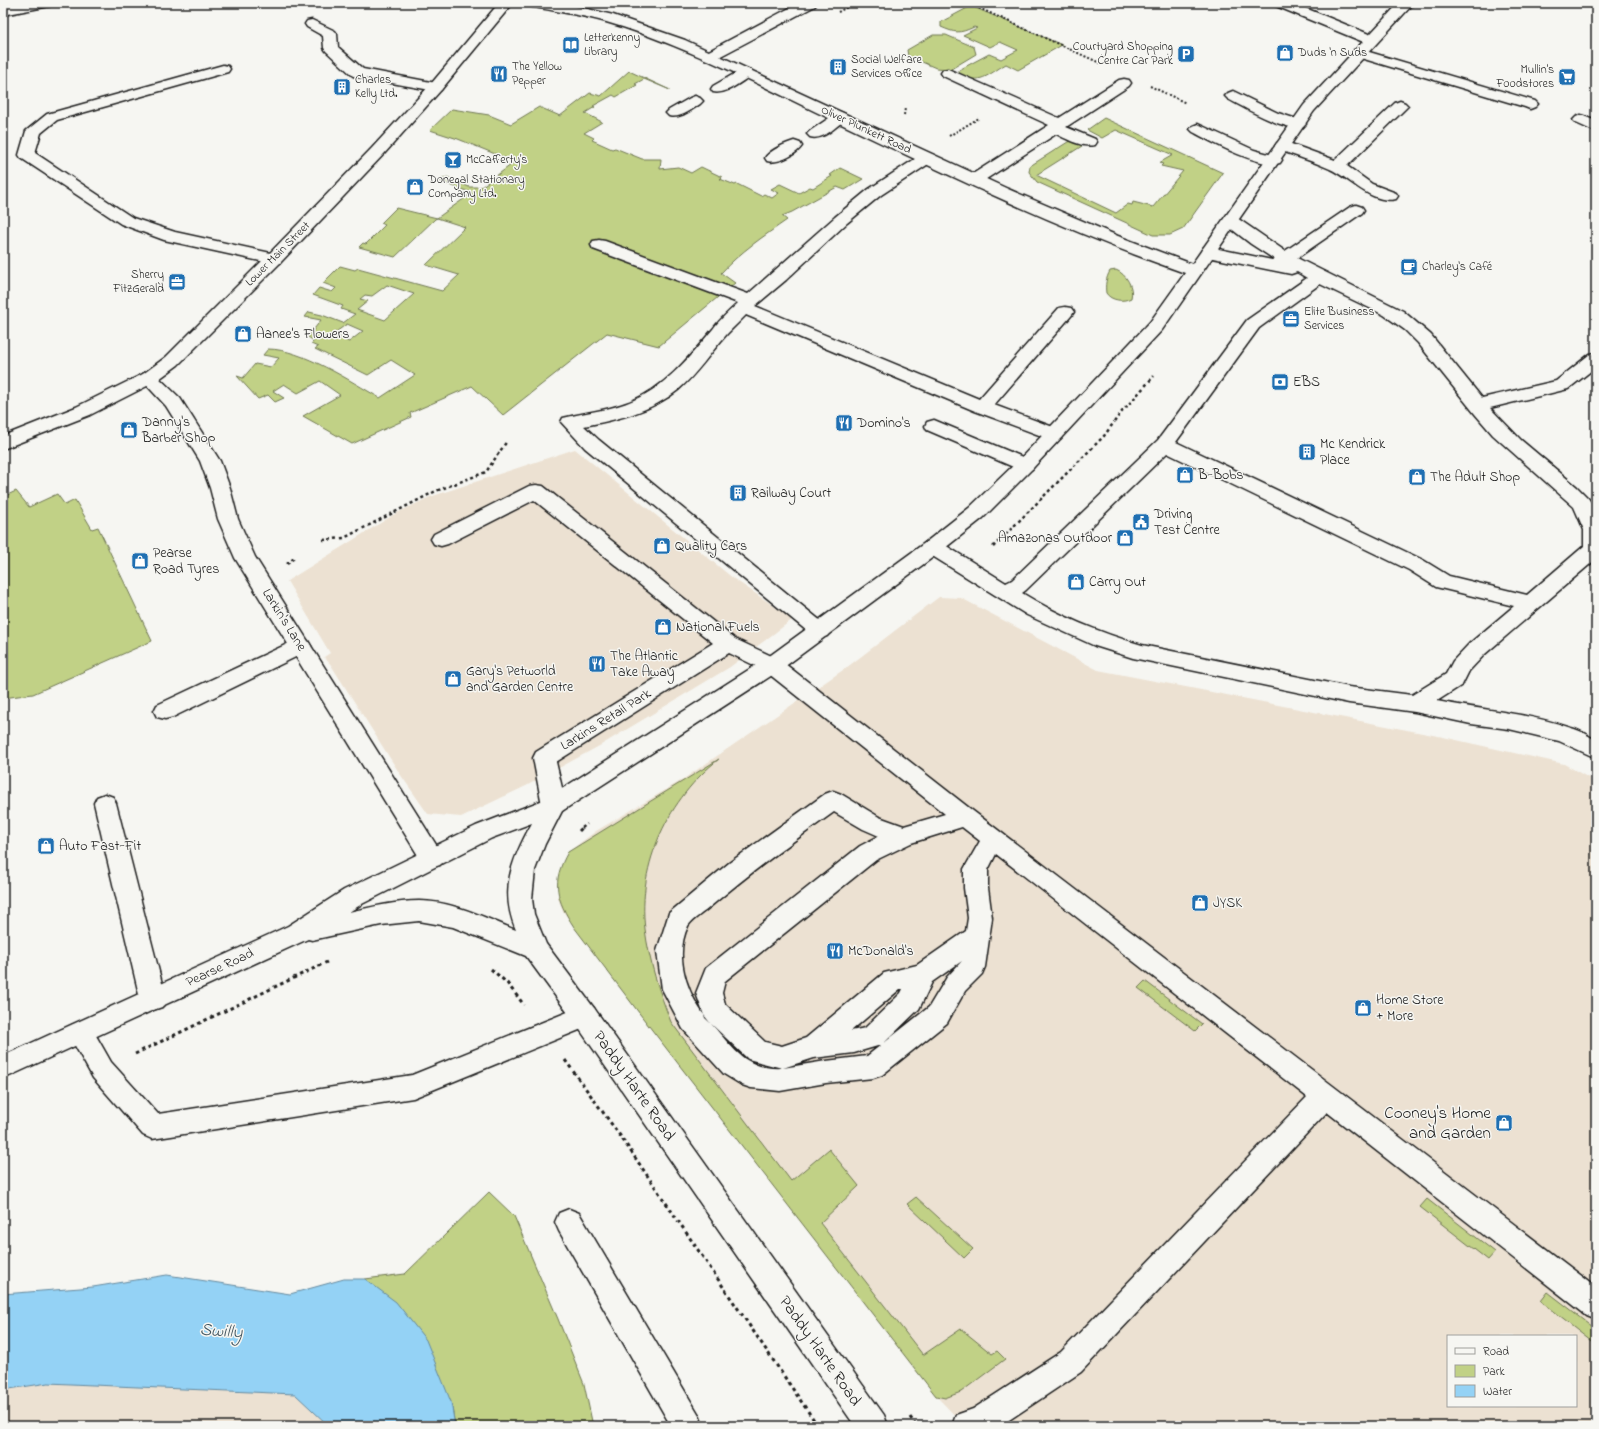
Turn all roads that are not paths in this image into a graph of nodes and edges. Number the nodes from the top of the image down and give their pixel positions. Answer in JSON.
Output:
{"nodes":[{"id":1,"x":45,"y":3,"type":"edge"},
{"id":2,"x":506,"y":3,"type":"edge"},
{"id":3,"x":533,"y":3,"type":"edge"},
{"id":4,"x":810,"y":3,"type":"edge"},
{"id":5,"x":1281,"y":3,"type":"edge"},
{"id":6,"x":1407,"y":3,"type":"edge"},
{"id":7,"x":3,"y":11,"type":"edge"},
{"id":8,"x":312,"y":24,"type":"dead end"},
{"id":9,"x":1371,"y":40,"type":"junction"},
{"id":10,"x":1359,"y":53,"type":"junction"},
{"id":11,"x":710,"y":56,"type":"junction"},
{"id":12,"x":223,"y":69,"type":"dead end"},
{"id":13,"x":746,"y":73,"type":"junction"},
{"id":14,"x":948,"y":73,"type":"dead end"},
{"id":15,"x":1124,"y":83,"type":"dead end"},
{"id":16,"x":436,"y":87,"type":"junction"},
{"id":17,"x":718,"y":89,"type":"dead end"},
{"id":18,"x":1233,"y":96,"type":"dead end"},
{"id":19,"x":695,"y":101,"type":"dead end"},
{"id":20,"x":1530,"y":104,"type":"dead end"},
{"id":21,"x":1400,"y":106,"type":"dead end"},
{"id":22,"x":674,"y":113,"type":"dead end"},
{"id":23,"x":840,"y":118,"type":"junction"},
{"id":24,"x":1581,"y":120,"type":"dead end"},
{"id":25,"x":1298,"y":124,"type":"junction"},
{"id":26,"x":1057,"y":126,"type":"junction"},
{"id":27,"x":1596,"y":127,"type":"edge"},
{"id":28,"x":1198,"y":129,"type":"dead end"},
{"id":29,"x":815,"y":134,"type":"dead end"},
{"id":30,"x":1089,"y":142,"type":"dead end"},
{"id":31,"x":794,"y":146,"type":"dead end"},
{"id":32,"x":1283,"y":146,"type":"junction"},
{"id":33,"x":773,"y":158,"type":"dead end"},
{"id":34,"x":927,"y":158,"type":"junction"},
{"id":35,"x":1274,"y":160,"type":"junction"},
{"id":36,"x":1337,"y":166,"type":"junction"},
{"id":37,"x":974,"y":180,"type":"junction"},
{"id":38,"x":1390,"y":196,"type":"dead end"},
{"id":39,"x":1356,"y":210,"type":"dead end"},
{"id":40,"x":1231,"y":221,"type":"junction"},
{"id":41,"x":598,"y":245,"type":"dead end"},
{"id":42,"x":1209,"y":252,"type":"junction"},
{"id":43,"x":274,"y":259,"type":"junction"},
{"id":44,"x":1280,"y":262,"type":"junction"},
{"id":45,"x":1196,"y":271,"type":"junction"},
{"id":46,"x":1316,"y":276,"type":"junction"},
{"id":47,"x":747,"y":304,"type":"junction"},
{"id":48,"x":1065,"y":312,"type":"dead end"},
{"id":49,"x":1596,"y":358,"type":"edge"},
{"id":50,"x":149,"y":378,"type":"junction"},
{"id":51,"x":1478,"y":404,"type":"junction"},
{"id":52,"x":982,"y":407,"type":"junction"},
{"id":53,"x":934,"y":426,"type":"dead end"},
{"id":54,"x":1054,"y":434,"type":"junction"},
{"id":55,"x":3,"y":443,"type":"edge"},
{"id":56,"x":1165,"y":444,"type":"junction"},
{"id":57,"x":1025,"y":466,"type":"junction"},
{"id":58,"x":1590,"y":508,"type":"edge"},
{"id":59,"x":441,"y":539,"type":"dead end"},
{"id":60,"x":932,"y":547,"type":"junction"},
{"id":61,"x":1012,"y":588,"type":"junction"},
{"id":62,"x":1531,"y":603,"type":"junction"},
{"id":63,"x":820,"y":631,"type":"junction"},
{"id":64,"x":728,"y":644,"type":"junction"},
{"id":65,"x":300,"y":646,"type":"junction"},
{"id":66,"x":772,"y":665,"type":"junction"},
{"id":67,"x":1415,"y":704,"type":"junction"},
{"id":68,"x":165,"y":711,"type":"dead end"},
{"id":69,"x":1596,"y":750,"type":"edge"},
{"id":70,"x":105,"y":803,"type":"dead end"},
{"id":71,"x":554,"y":804,"type":"junction"},
{"id":72,"x":965,"y":817,"type":"junction"},
{"id":73,"x":903,"y":836,"type":"junction"},
{"id":74,"x":993,"y":839,"type":"junction"},
{"id":75,"x":432,"y":858,"type":"junction"},
{"id":76,"x":297,"y":933,"type":"junction"},
{"id":77,"x":977,"y":936,"type":"junction"},
{"id":78,"x":535,"y":948,"type":"junction"},
{"id":79,"x":153,"y":999,"type":"junction"},
{"id":80,"x":585,"y":1016,"type":"junction"},
{"id":81,"x":81,"y":1033,"type":"junction"},
{"id":82,"x":3,"y":1068,"type":"edge"},
{"id":83,"x":1325,"y":1096,"type":"junction"},
{"id":84,"x":569,"y":1222,"type":"dead end"},
{"id":85,"x":1596,"y":1305,"type":"edge"},
{"id":86,"x":688,"y":1426,"type":"edge"},
{"id":87,"x":873,"y":1426,"type":"edge"},
{"id":88,"x":967,"y":1426,"type":"edge"}],
"edges":[{"from":1,"to":7,"type":"street"},
{"from":2,"to":16,"type":"street","name":"Lower Main Street"},
{"from":3,"to":11,"type":"street","name":"Oliver Plunkett Road"},
{"from":4,"to":11,"type":"street"},
{"from":5,"to":9,"type":"street"},
{"from":6,"to":9,"type":"street","name":"Pearse Road"},
{"from":8,"to":16,"type":"street"},
{"from":9,"to":10,"type":"street","name":"Pearse Road"},
{"from":10,"to":20,"type":"street"},
{"from":10,"to":25,"type":"street","name":"Pearse Road"},
{"from":11,"to":13,"type":"street","name":"Oliver Plunkett Road"},
{"from":12,"to":43,"type":"street"},
{"from":13,"to":17,"type":"street"},
{"from":13,"to":23,"type":"street","name":"Oliver Plunkett Road"},
{"from":14,"to":26,"type":"street"},
{"from":15,"to":26,"type":"street"},
{"from":16,"to":43,"type":"street","name":"Lower Main Street"},
{"from":18,"to":25,"type":"street"},
{"from":19,"to":22,"type":"street"},
{"from":21,"to":36,"type":"street"},
{"from":23,"to":29,"type":"street"},
{"from":23,"to":34,"type":"street","name":"Oliver Plunkett Road"},
{"from":24,"to":27,"type":"street"},
{"from":25,"to":32,"type":"street","name":"Pearse Road"},
{"from":26,"to":30,"type":"street"},
{"from":26,"to":37,"type":"street"},
{"from":28,"to":35,"type":"street"},
{"from":31,"to":33,"type":"street"},
{"from":32,"to":35,"type":"street","name":"Pearse Road"},
{"from":32,"to":36,"type":"street"},
{"from":34,"to":37,"type":"street","name":"Oliver Plunkett Road"},
{"from":34,"to":47,"type":"street"},
{"from":35,"to":40,"type":"street","name":"Pearse Road"},
{"from":36,"to":38,"type":"street"},
{"from":37,"to":45,"type":"street","name":"Oliver Plunkett Road"},
{"from":39,"to":44,"type":"street"},
{"from":40,"to":42,"type":"street","name":"Pearse Road"},
{"from":40,"to":44,"type":"street"},
{"from":41,"to":47,"type":"street"},
{"from":42,"to":44,"type":"street"},
{"from":42,"to":45,"type":"street","name":"Pearse Road"},
{"from":43,"to":50,"type":"street","name":"Lower Main Street"},
{"from":44,"to":46,"type":"street"},
{"from":45,"to":54,"type":"street","name":"Pearse Road"},
{"from":46,"to":51,"type":"street"},
{"from":46,"to":56,"type":"street"},
{"from":47,"to":52,"type":"street"},
{"from":47,"to":63,"type":"street"},
{"from":48,"to":52,"type":"street"},
{"from":49,"to":51,"type":"street"},
{"from":50,"to":55,"type":"street","name":"Lower Main Street"},
{"from":50,"to":65,"type":"street","name":"Larkin's Lane"},
{"from":51,"to":58,"type":"street"},
{"from":52,"to":54,"type":"street"},
{"from":53,"to":57,"type":"street"},
{"from":54,"to":57,"type":"street","name":"Pearse Road"},
{"from":56,"to":61,"type":"street"},
{"from":56,"to":62,"type":"street"},
{"from":57,"to":60,"type":"street","name":"Pearse Road"},
{"from":58,"to":62,"type":"street"},
{"from":59,"to":64,"type":"street"},
{"from":60,"to":61,"type":"street"},
{"from":60,"to":63,"type":"street","name":"Pearse Road"},
{"from":61,"to":67,"type":"street"},
{"from":62,"to":67,"type":"street"},
{"from":63,"to":66,"type":"street","name":"Pearse Road"},
{"from":64,"to":66,"type":"street"},
{"from":64,"to":71,"type":"street","name":"Larkins Retail Park"},
{"from":65,"to":68,"type":"street"},
{"from":65,"to":75,"type":"street","name":"Larkin's Lane"},
{"from":66,"to":71,"type":"street","name":"Pearse Road"},
{"from":66,"to":72,"type":"street"},
{"from":67,"to":69,"type":"street"},
{"from":70,"to":79,"type":"street"},
{"from":71,"to":75,"type":"street","name":"Pearse Road"},
{"from":71,"to":78,"type":"street","name":"Paddy Harte Road"},
{"from":72,"to":73,"type":"street"},
{"from":72,"to":74,"type":"street"},
{"from":73,"to":77,"type":"street"},
{"from":73,"to":77,"type":"street"},
{"from":74,"to":77,"type":"street"},
{"from":74,"to":83,"type":"street"},
{"from":75,"to":76,"type":"street","name":"Pearse Road"},
{"from":76,"to":78,"type":"street"},
{"from":76,"to":79,"type":"street","name":"Pearse Road"},
{"from":78,"to":80,"type":"street","name":"Paddy Harte Road"},
{"from":79,"to":81,"type":"street","name":"Pearse Road"},
{"from":80,"to":81,"type":"street"},
{"from":80,"to":87,"type":"street","name":"Paddy Harte Road"},
{"from":81,"to":82,"type":"street","name":"Pearse Road"},
{"from":83,"to":85,"type":"street"},
{"from":83,"to":88,"type":"street"},
{"from":84,"to":86,"type":"street"}]}
